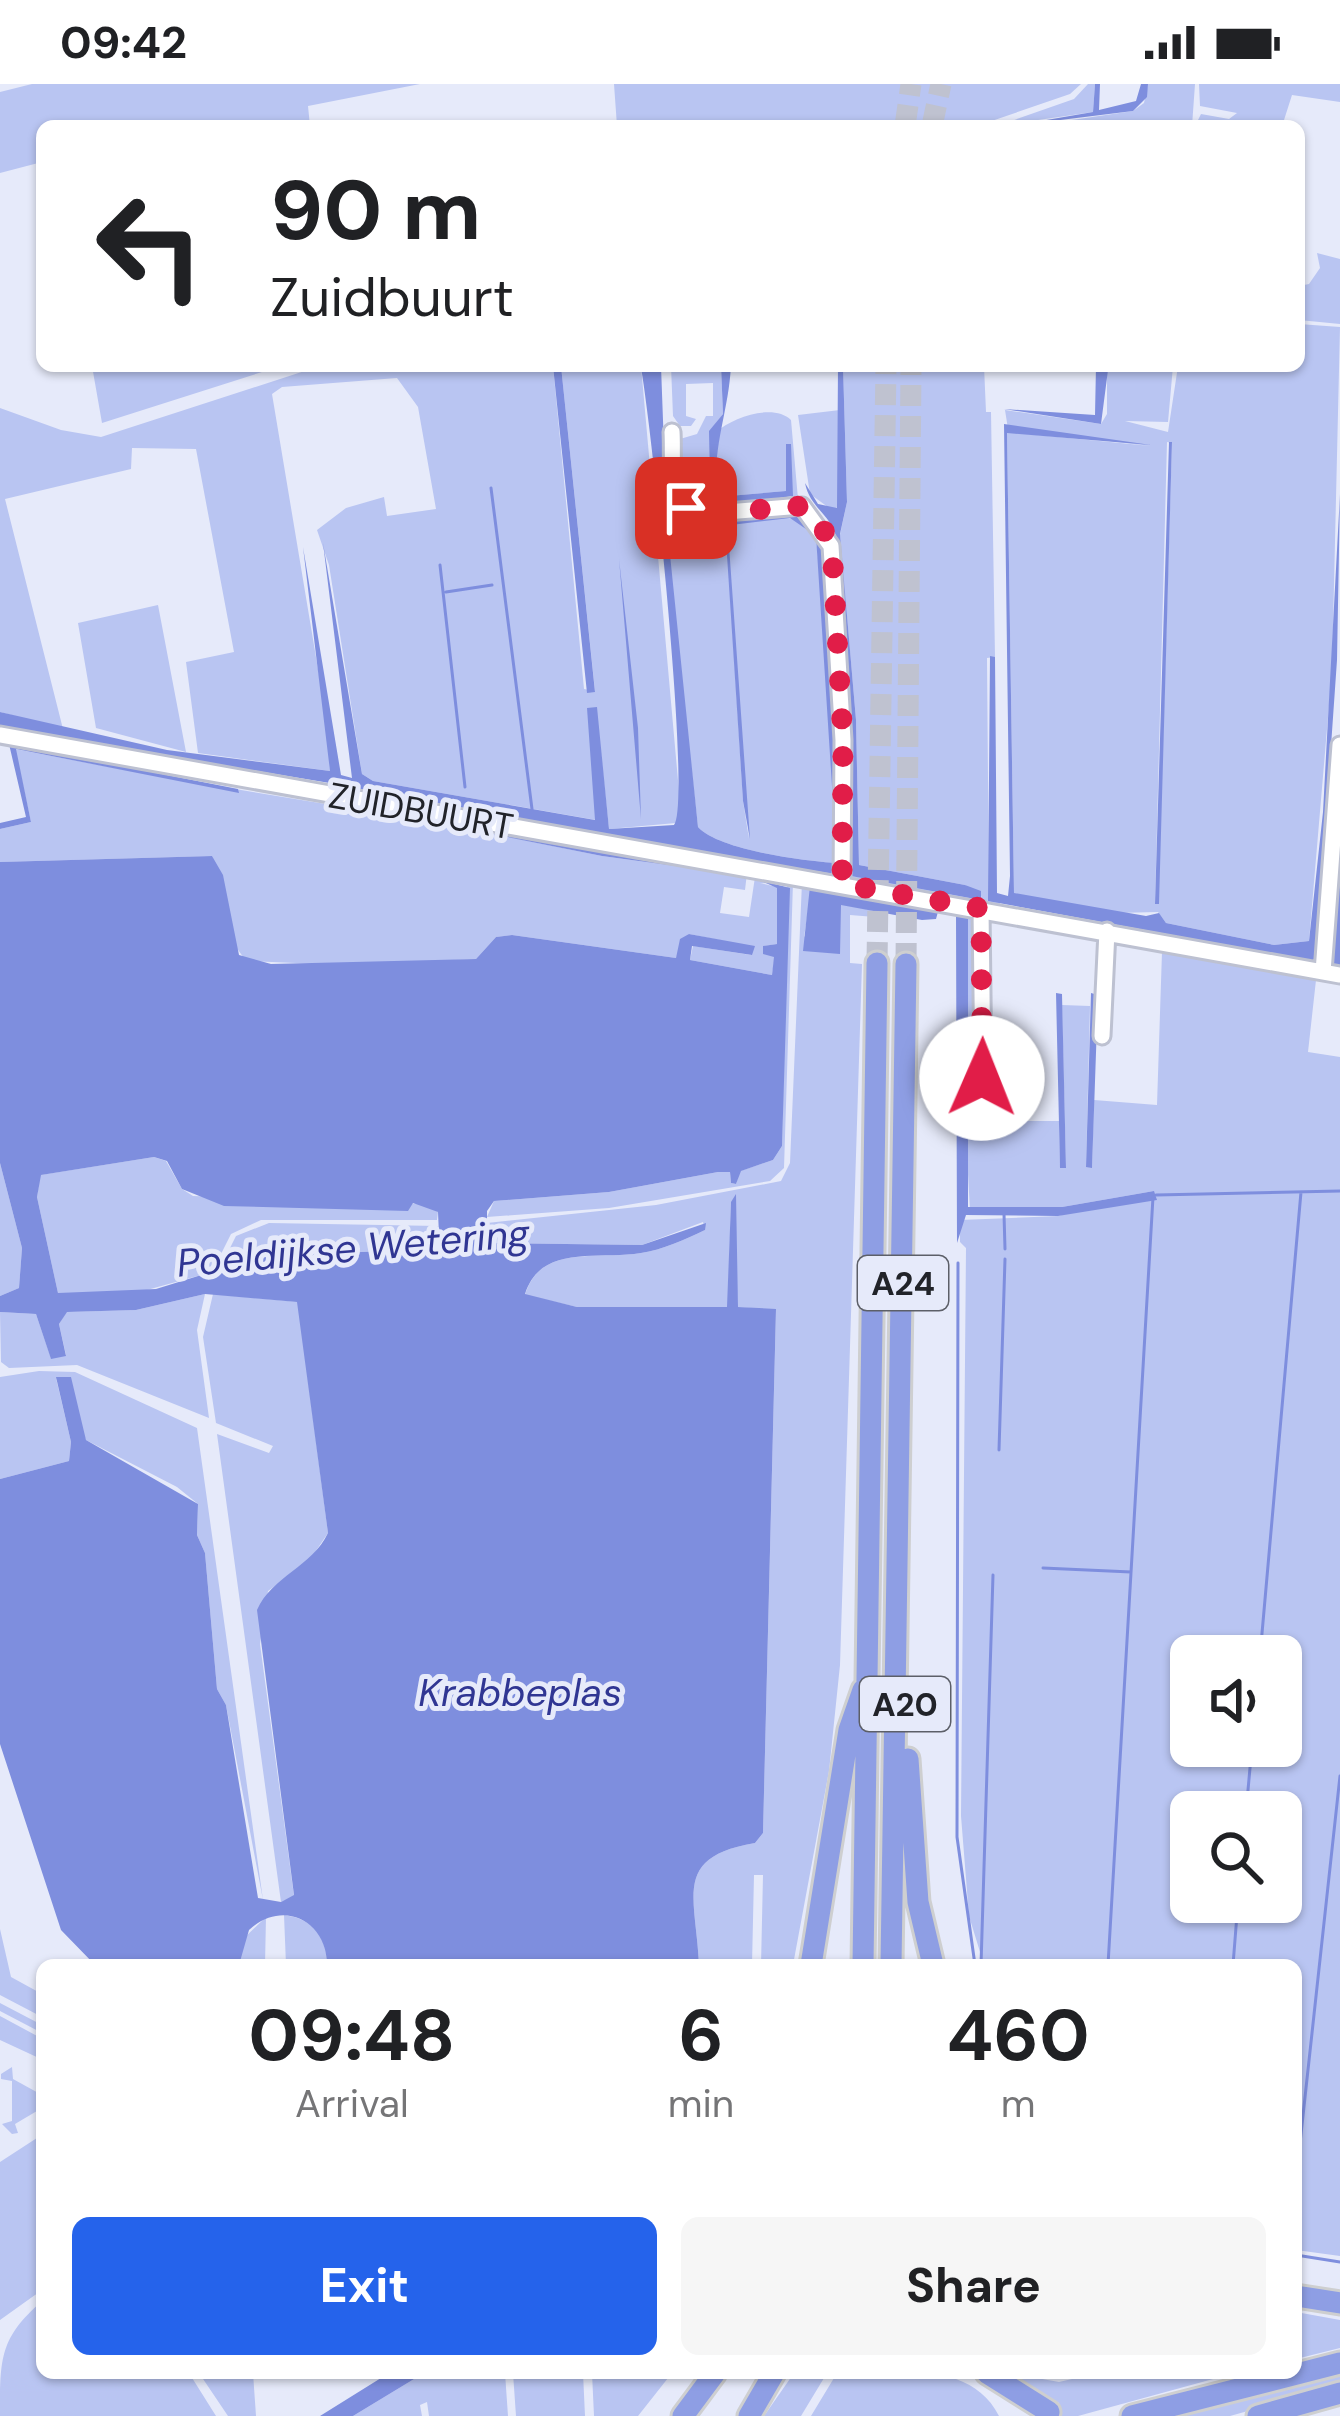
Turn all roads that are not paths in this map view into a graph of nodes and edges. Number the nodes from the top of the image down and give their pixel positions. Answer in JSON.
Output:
{"nodes":[{"id":1,"x":672,"y":432,"type":"dead end"},
{"id":2,"x":0,"y":735,"type":"edge"},
{"id":3,"x":1340,"y":745,"type":"edge"},
{"id":4,"x":842,"y":884,"type":"junction"},
{"id":5,"x":981,"y":908,"type":"junction"},
{"id":6,"x":1107,"y":932,"type":"junction"},
{"id":7,"x":877,"y":963,"type":"tunnel mouth"},
{"id":8,"x":906,"y":964,"type":"tunnel mouth"},
{"id":9,"x":1332,"y":974,"type":"edge"},
{"id":10,"x":1102,"y":1036,"type":"dead end"},
{"id":11,"x":982,"y":1078,"type":"dead end"},
{"id":12,"x":900,"y":1603,"type":"junction"},
{"id":13,"x":869,"y":1672,"type":"junction"},
{"id":14,"x":812,"y":1959,"type":"edge"},
{"id":15,"x":863,"y":1959,"type":"edge"},
{"id":16,"x":891,"y":1959,"type":"edge"},
{"id":17,"x":933,"y":1959,"type":"edge"},
{"id":18,"x":1302,"y":2297,"type":"edge"},
{"id":19,"x":1340,"y":2303,"type":"edge"},
{"id":20,"x":1340,"y":2363,"type":"edge"},
{"id":21,"x":1302,"y":2373,"type":"edge"},
{"id":22,"x":711,"y":2379,"type":"edge"},
{"id":23,"x":770,"y":2379,"type":"edge"},
{"id":24,"x":997,"y":2379,"type":"edge"},
{"id":25,"x":1277,"y":2379,"type":"edge"},
{"id":26,"x":1340,"y":2393,"type":"edge"},
{"id":27,"x":1049,"y":2412,"type":"dead end"},
{"id":28,"x":683,"y":2416,"type":"edge"},
{"id":29,"x":748,"y":2416,"type":"edge"},
{"id":30,"x":1132,"y":2416,"type":"edge"},
{"id":31,"x":1258,"y":2416,"type":"edge"}],
"edges":[{"from":1,"to":4,"type":"street"},
{"from":2,"to":4,"type":"street","name":"ZUIDBUURT"},
{"from":3,"to":9,"type":"street"},
{"from":4,"to":5,"type":"street","name":"ZUIDBUURT"},
{"from":5,"to":6,"type":"street","name":"ZUIDBUURT"},
{"from":5,"to":11,"type":"street"},
{"from":6,"to":9,"type":"street","name":"ZUIDBUURT"},
{"from":6,"to":10,"type":"street"},
{"from":7,"to":13,"type":"highway","number":"A24"},
{"from":8,"to":12,"type":"highway","number":"A24"},
{"from":12,"to":16,"type":"highway","number":"A24"},
{"from":12,"to":17,"type":"highway","number":"A20"},
{"from":13,"to":14,"type":"highway","number":"A24"},
{"from":13,"to":15,"type":"highway","number":"A24"},
{"from":18,"to":19,"type":"highway"},
{"from":20,"to":21,"type":"highway"},
{"from":22,"to":28,"type":"highway"},
{"from":23,"to":29,"type":"highway"},
{"from":24,"to":27,"type":"highway"},
{"from":25,"to":30,"type":"highway"},
{"from":26,"to":31,"type":"highway"}]}
